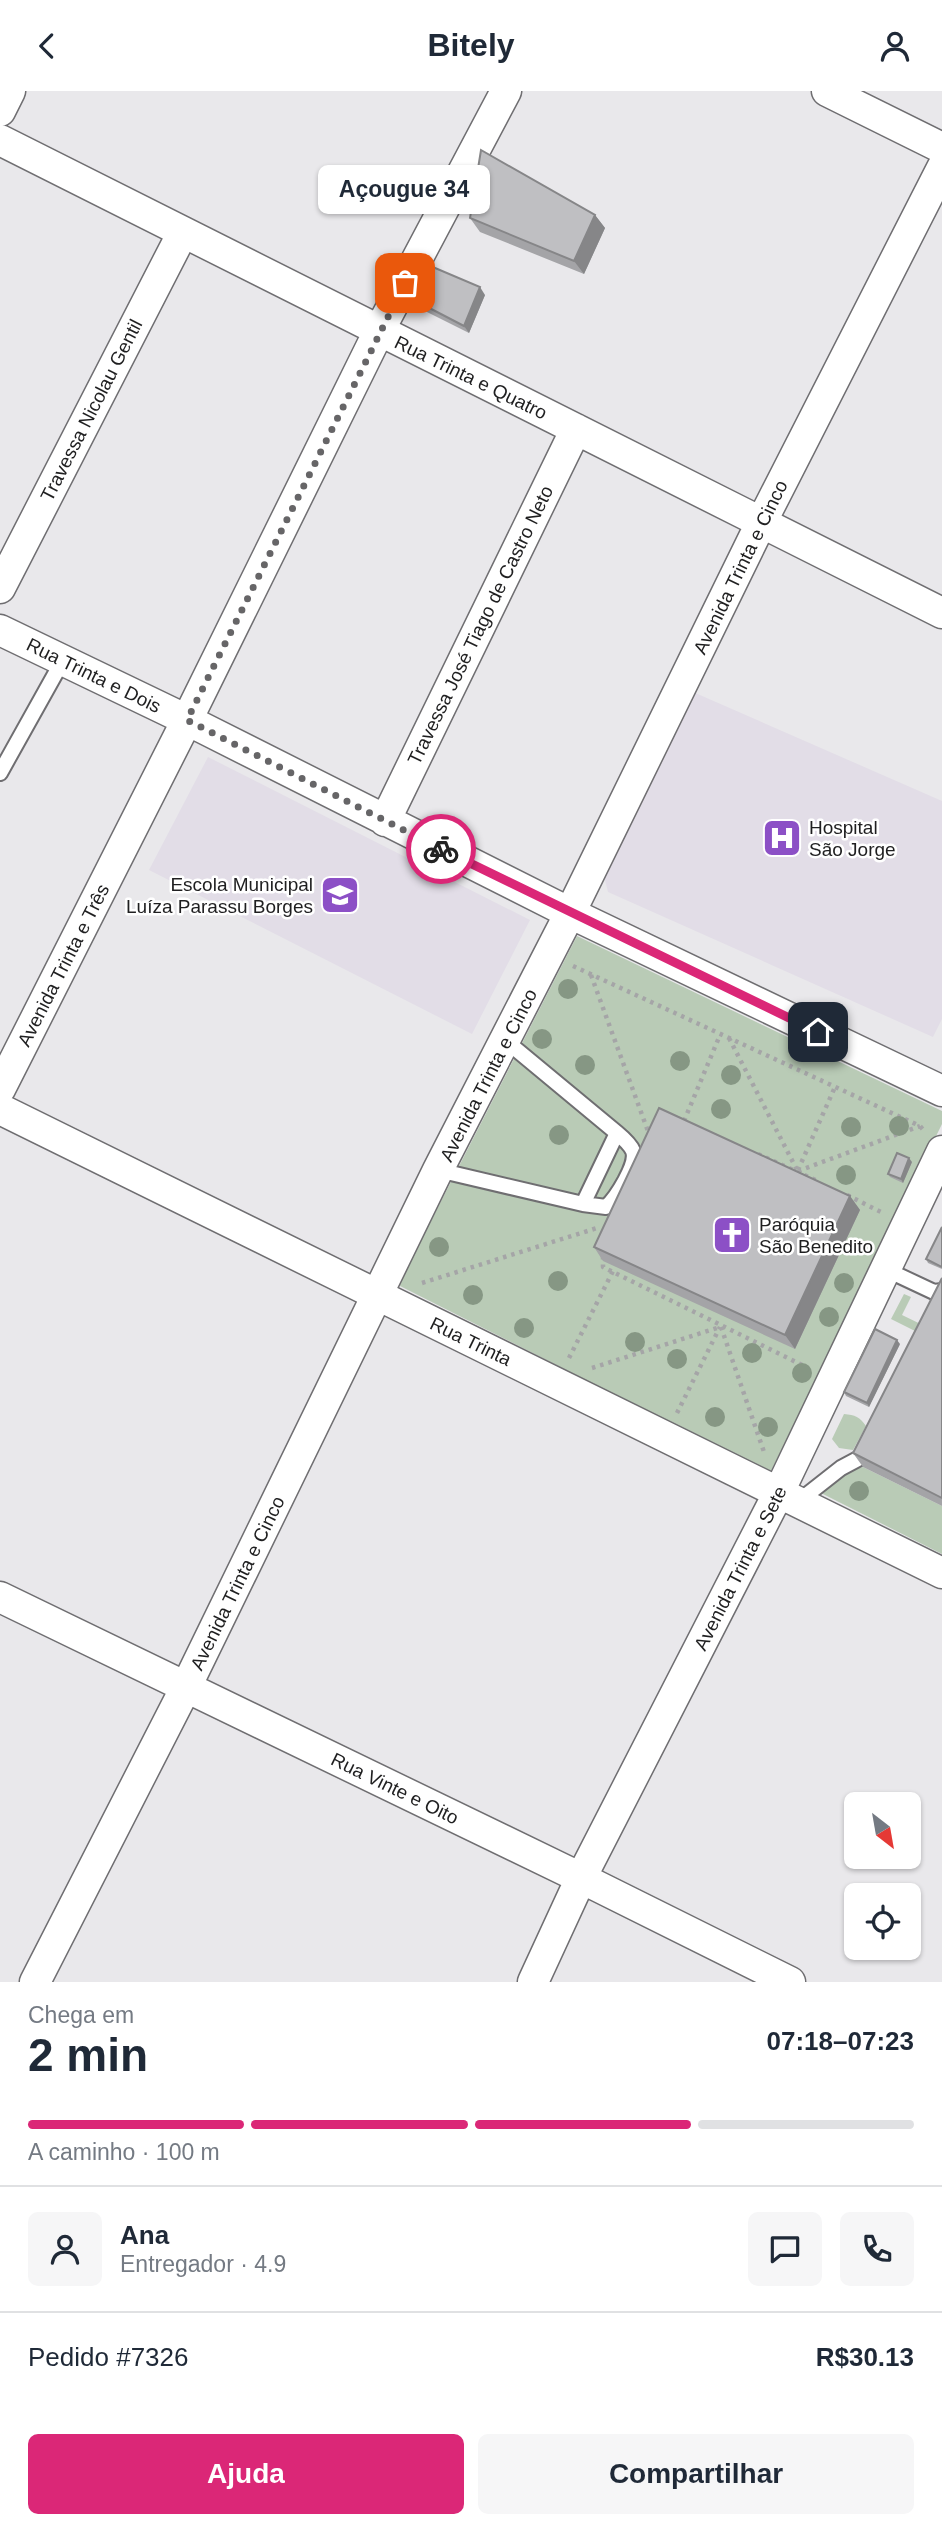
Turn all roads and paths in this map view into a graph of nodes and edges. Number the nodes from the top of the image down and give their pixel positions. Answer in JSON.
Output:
{"nodes":[{"id":1,"x":10,"y":91,"type":"edge"},
{"id":2,"x":506,"y":91,"type":"edge"},
{"id":3,"x":828,"y":91,"type":"edge"},
{"id":4,"x":0,"y":111,"type":"edge"},
{"id":5,"x":0,"y":140,"type":"edge"},
{"id":6,"x":942,"y":148,"type":"edge"},
{"id":7,"x":942,"y":168,"type":"edge"},
{"id":8,"x":183,"y":232,"type":"junction"},
{"id":9,"x":379,"y":331,"type":"junction"},
{"id":10,"x":576,"y":429,"type":"junction"},
{"id":11,"x":761,"y":523,"type":"junction"},
{"id":12,"x":0,"y":588,"type":"edge"},
{"id":13,"x":942,"y":613,"type":"edge"},
{"id":14,"x":0,"y":630,"type":"edge"},
{"id":15,"x":63,"y":660,"type":"junction"},
{"id":16,"x":187,"y":720,"type":"junction"},
{"id":17,"x":0,"y":773,"type":"edge"},
{"id":18,"x":385,"y":821,"type":"junction"},
{"id":19,"x":570,"y":913,"type":"junction"},
{"id":20,"x":590,"y":974,"type":"junction"},
{"id":21,"x":566,"y":977,"type":"dead end"},
{"id":22,"x":720,"y":1035,"type":"junction"},
{"id":23,"x":728,"y":1038,"type":"junction"},
{"id":24,"x":506,"y":1041,"type":"junction"},
{"id":25,"x":835,"y":1087,"type":"junction"},
{"id":26,"x":0,"y":1089,"type":"edge"},
{"id":27,"x":942,"y":1091,"type":"edge"},
{"id":28,"x":0,"y":1109,"type":"edge"},
{"id":29,"x":676,"y":1118,"type":"edge"},
{"id":30,"x":684,"y":1121,"type":"junction"},
{"id":31,"x":696,"y":1126,"type":"edge"},
{"id":32,"x":920,"y":1126,"type":"junction"},
{"id":33,"x":656,"y":1131,"type":"edge"},
{"id":34,"x":617,"y":1133,"type":"junction"},
{"id":35,"x":650,"y":1136,"type":"junction"},
{"id":36,"x":934,"y":1147,"type":"edge"},
{"id":37,"x":747,"y":1149,"type":"edge"},
{"id":38,"x":634,"y":1152,"type":"junction"},
{"id":39,"x":438,"y":1170,"type":"junction"},
{"id":40,"x":797,"y":1171,"type":"junction"},
{"id":41,"x":832,"y":1188,"type":"edge"},
{"id":42,"x":844,"y":1194,"type":"edge"},
{"id":43,"x":583,"y":1205,"type":"junction"},
{"id":44,"x":606,"y":1207,"type":"junction"},
{"id":45,"x":890,"y":1217,"type":"dead end"},
{"id":46,"x":604,"y":1226,"type":"junction"},
{"id":47,"x":885,"y":1269,"type":"junction"},
{"id":48,"x":613,"y":1272,"type":"junction"},
{"id":49,"x":412,"y":1286,"type":"dead end"},
{"id":50,"x":942,"y":1291,"type":"edge"},
{"id":51,"x":377,"y":1295,"type":"junction"},
{"id":52,"x":721,"y":1327,"type":"junction"},
{"id":53,"x":566,"y":1363,"type":"dead end"},
{"id":54,"x":815,"y":1370,"type":"dead end"},
{"id":55,"x":581,"y":1371,"type":"dead end"},
{"id":56,"x":674,"y":1417,"type":"dead end"},
{"id":57,"x":871,"y":1453,"type":"edge"},
{"id":58,"x":766,"y":1460,"type":"dead end"},
{"id":59,"x":789,"y":1497,"type":"junction"},
{"id":60,"x":942,"y":1573,"type":"edge"},
{"id":61,"x":0,"y":1597,"type":"edge"},
{"id":62,"x":186,"y":1687,"type":"junction"},
{"id":63,"x":581,"y":1878,"type":"junction"},
{"id":64,"x":35,"y":1982,"type":"edge"},
{"id":65,"x":533,"y":1982,"type":"edge"},
{"id":66,"x":790,"y":1982,"type":"edge"}],
"edges":[{"from":1,"to":4,"type":"street"},
{"from":2,"to":9,"type":"street","name":"Avenida Trinta e Três"},
{"from":3,"to":6,"type":"street"},
{"from":5,"to":8,"type":"street","name":"Rua Trinta e Quatro"},
{"from":7,"to":11,"type":"street","name":"Avenida Trinta e Cinco"},
{"from":8,"to":9,"type":"street","name":"Rua Trinta e Quatro"},
{"from":8,"to":12,"type":"street","name":"Travessa Nicolau Gentil"},
{"from":9,"to":10,"type":"street","name":"Rua Trinta e Quatro"},
{"from":9,"to":16,"type":"street","name":"Avenida Trinta e Três"},
{"from":10,"to":11,"type":"street","name":"Rua Trinta e Quatro"},
{"from":10,"to":18,"type":"street","name":"Travessa José Tiago de Castro Neto"},
{"from":11,"to":13,"type":"street","name":"Rua Trinta e Quatro"},
{"from":11,"to":19,"type":"street","name":"Avenida Trinta e Cinco"},
{"from":14,"to":15,"type":"street","name":"Rua Trinta e Dois"},
{"from":15,"to":16,"type":"street","name":"Rua Trinta e Dois"},
{"from":15,"to":17,"type":"lane"},
{"from":16,"to":18,"type":"street","name":"Rua Trinta e Dois"},
{"from":16,"to":26,"type":"street","name":"Avenida Trinta e Três"},
{"from":18,"to":19,"type":"street","name":"Rua Trinta e Dois"},
{"from":19,"to":24,"type":"street","name":"Avenida Trinta e Cinco"},
{"from":19,"to":27,"type":"street","name":"Rua Trinta e Dois"},
{"from":20,"to":21,"type":"path"},
{"from":20,"to":22,"type":"path"},
{"from":20,"to":35,"type":"path"},
{"from":22,"to":23,"type":"path"},
{"from":22,"to":30,"type":"path"},
{"from":23,"to":25,"type":"path"},
{"from":23,"to":40,"type":"path"},
{"from":24,"to":34,"type":"lane"},
{"from":24,"to":39,"type":"street","name":"Avenida Trinta e Cinco"},
{"from":25,"to":32,"type":"path"},
{"from":25,"to":40,"type":"path"},
{"from":28,"to":51,"type":"street","name":"Rua Trinta"},
{"from":29,"to":30,"type":"path"},
{"from":30,"to":31,"type":"path"},
{"from":32,"to":36,"type":"path"},
{"from":32,"to":40,"type":"path"},
{"from":33,"to":35,"type":"path"},
{"from":34,"to":38,"type":"lane"},
{"from":34,"to":43,"type":"lane"},
{"from":35,"to":38,"type":"path"},
{"from":36,"to":47,"type":"street","name":"Avenida Trinta e Sete"},
{"from":37,"to":40,"type":"path"},
{"from":38,"to":44,"type":"lane"},
{"from":39,"to":43,"type":"lane"},
{"from":39,"to":51,"type":"street","name":"Avenida Trinta e Cinco"},
{"from":40,"to":41,"type":"path"},
{"from":42,"to":45,"type":"path"},
{"from":43,"to":44,"type":"lane"},
{"from":44,"to":46,"type":"path"},
{"from":46,"to":48,"type":"path"},
{"from":46,"to":49,"type":"path"},
{"from":47,"to":50,"type":"lane"},
{"from":47,"to":59,"type":"street","name":"Avenida Trinta e Sete"},
{"from":48,"to":52,"type":"path"},
{"from":48,"to":53,"type":"path"},
{"from":51,"to":59,"type":"street","name":"Rua Trinta"},
{"from":51,"to":62,"type":"street","name":"Avenida Trinta e Cinco"},
{"from":52,"to":54,"type":"path"},
{"from":52,"to":55,"type":"path"},
{"from":52,"to":56,"type":"path"},
{"from":52,"to":58,"type":"path"},
{"from":57,"to":59,"type":"lane"},
{"from":59,"to":60,"type":"street","name":"Rua Trinta"},
{"from":59,"to":63,"type":"street","name":"Avenida Trinta e Sete"},
{"from":61,"to":62,"type":"street","name":"Rua Vinte e Oito"},
{"from":62,"to":63,"type":"street","name":"Rua Vinte e Oito"},
{"from":62,"to":64,"type":"street","name":"Avenida Trinta e Cinco"},
{"from":63,"to":65,"type":"street","name":"Avenida Trinta e Sete"},
{"from":63,"to":66,"type":"street","name":"Rua Vinte e Oito"}]}
